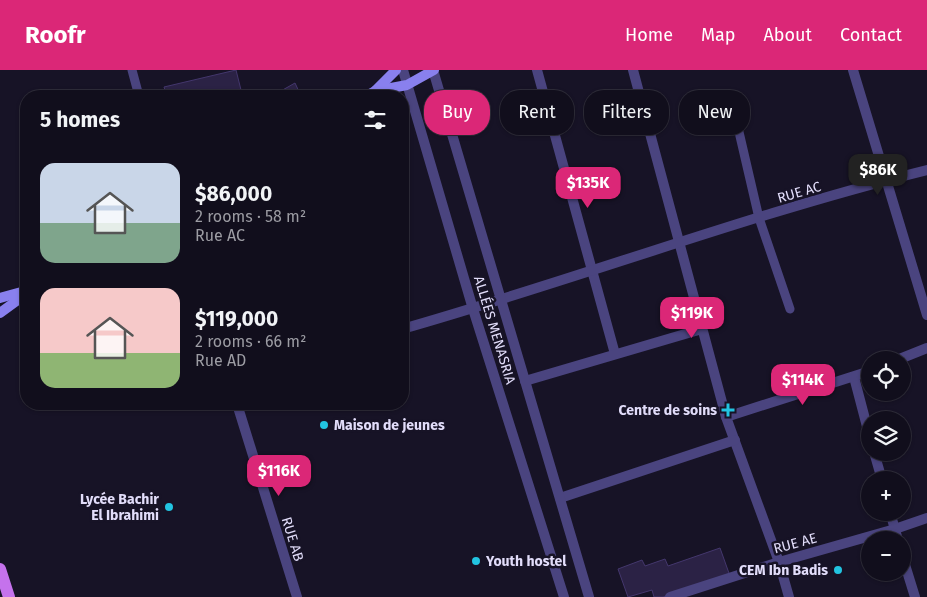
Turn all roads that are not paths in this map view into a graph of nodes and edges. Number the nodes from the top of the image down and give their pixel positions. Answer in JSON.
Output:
{"nodes":[{"id":1,"x":132,"y":70,"type":"edge"},
{"id":2,"x":396,"y":70,"type":"edge"},
{"id":3,"x":403,"y":70,"type":"edge"},
{"id":4,"x":434,"y":70,"type":"edge"},
{"id":5,"x":536,"y":70,"type":"edge"},
{"id":6,"x":633,"y":70,"type":"edge"},
{"id":7,"x":853,"y":70,"type":"edge"},
{"id":8,"x":408,"y":85,"type":"junction"},
{"id":9,"x":137,"y":90,"type":"edge"},
{"id":10,"x":373,"y":90,"type":"edge"},
{"id":11,"x":384,"y":90,"type":"edge"},
{"id":12,"x":740,"y":135,"type":"edge"},
{"id":13,"x":927,"y":170,"type":"edge"},
{"id":14,"x":886,"y":180,"type":"junction"},
{"id":15,"x":760,"y":218,"type":"junction"},
{"id":16,"x":680,"y":241,"type":"junction"},
{"id":17,"x":592,"y":270,"type":"junction"},
{"id":18,"x":20,"y":292,"type":"edge"},
{"id":19,"x":0,"y":298,"type":"edge"},
{"id":20,"x":20,"y":298,"type":"edge"},
{"id":21,"x":502,"y":299,"type":"junction"},
{"id":22,"x":473,"y":309,"type":"junction"},
{"id":23,"x":790,"y":309,"type":"dead end"},
{"id":24,"x":0,"y":313,"type":"edge"},
{"id":25,"x":927,"y":315,"type":"edge"},
{"id":26,"x":409,"y":327,"type":"edge"},
{"id":27,"x":702,"y":329,"type":"junction"},
{"id":28,"x":927,"y":348,"type":"edge"},
{"id":29,"x":615,"y":354,"type":"junction"},
{"id":30,"x":911,"y":354,"type":"edge"},
{"id":31,"x":861,"y":374,"type":"edge"},
{"id":32,"x":854,"y":377,"type":"junction"},
{"id":33,"x":525,"y":381,"type":"junction"},
{"id":34,"x":239,"y":410,"type":"edge"},
{"id":35,"x":863,"y":411,"type":"edge"},
{"id":36,"x":726,"y":417,"type":"junction"},
{"id":37,"x":735,"y":440,"type":"junction"},
{"id":38,"x":560,"y":498,"type":"junction"},
{"id":39,"x":927,"y":518,"type":"edge"},
{"id":40,"x":893,"y":521,"type":"edge"},
{"id":41,"x":895,"y":529,"type":"junction"},
{"id":42,"x":779,"y":562,"type":"junction"},
{"id":43,"x":0,"y":569,"type":"edge"},
{"id":44,"x":910,"y":581,"type":"edge"},
{"id":45,"x":9,"y":597,"type":"edge"},
{"id":46,"x":297,"y":597,"type":"edge"},
{"id":47,"x":564,"y":597,"type":"edge"},
{"id":48,"x":589,"y":597,"type":"edge"},
{"id":49,"x":670,"y":597,"type":"edge"},
{"id":50,"x":789,"y":597,"type":"edge"},
{"id":51,"x":915,"y":597,"type":"edge"}],
"edges":[{"from":1,"to":9,"type":"lane"},
{"from":2,"to":10,"type":"main road"},
{"from":3,"to":8,"type":"street","name":"ALLÉES MENASRIA"},
{"from":4,"to":8,"type":"main road"},
{"from":4,"to":21,"type":"street"},
{"from":5,"to":17,"type":"street"},
{"from":6,"to":16,"type":"street"},
{"from":7,"to":14,"type":"street"},
{"from":8,"to":11,"type":"main road"},
{"from":8,"to":22,"type":"street","name":"ALLÉES MENASRIA"},
{"from":12,"to":15,"type":"lane"},
{"from":13,"to":14,"type":"street","name":"RUE AC"},
{"from":14,"to":15,"type":"street","name":"RUE AC"},
{"from":14,"to":25,"type":"street"},
{"from":15,"to":16,"type":"street","name":"RUE AC"},
{"from":15,"to":23,"type":"lane"},
{"from":16,"to":17,"type":"street","name":"RUE AC"},
{"from":16,"to":27,"type":"street"},
{"from":17,"to":21,"type":"street","name":"RUE AC"},
{"from":17,"to":29,"type":"street"},
{"from":18,"to":19,"type":"main road"},
{"from":20,"to":24,"type":"main road"},
{"from":21,"to":22,"type":"street","name":"RUE AC"},
{"from":21,"to":33,"type":"street"},
{"from":22,"to":26,"type":"street","name":"RUE AC"},
{"from":22,"to":47,"type":"street","name":"ALLÉES MENASRIA"},
{"from":27,"to":29,"type":"street"},
{"from":27,"to":36,"type":"street"},
{"from":28,"to":30,"type":"street"},
{"from":29,"to":33,"type":"street"},
{"from":31,"to":32,"type":"street"},
{"from":32,"to":35,"type":"street"},
{"from":32,"to":36,"type":"street"},
{"from":33,"to":38,"type":"street"},
{"from":34,"to":46,"type":"street","name":"RUE AB"},
{"from":36,"to":37,"type":"street"},
{"from":37,"to":38,"type":"street"},
{"from":37,"to":42,"type":"street"},
{"from":38,"to":48,"type":"street"},
{"from":39,"to":41,"type":"street","name":"RUE AE"},
{"from":40,"to":41,"type":"street"},
{"from":41,"to":42,"type":"street","name":"RUE AE"},
{"from":42,"to":49,"type":"street","name":"RUE AE"},
{"from":42,"to":50,"type":"street"},
{"from":43,"to":45,"type":"main road"},
{"from":44,"to":51,"type":"street"}]}
